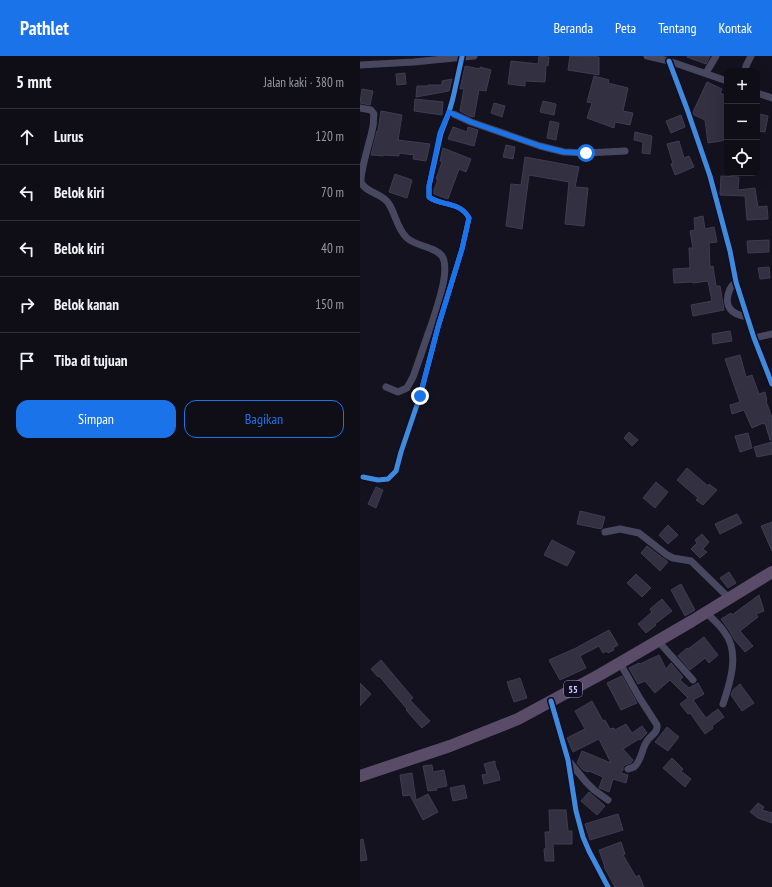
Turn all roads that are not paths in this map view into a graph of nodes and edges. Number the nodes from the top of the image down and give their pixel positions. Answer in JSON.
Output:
{"nodes":[{"id":1,"x":474,"y":56,"type":"edge"},
{"id":2,"x":647,"y":56,"type":"edge"},
{"id":3,"x":716,"y":56,"type":"edge"},
{"id":4,"x":751,"y":56,"type":"edge"},
{"id":5,"x":462,"y":57,"type":"junction"},
{"id":6,"x":669,"y":61,"type":"junction"},
{"id":7,"x":360,"y":65,"type":"edge"},
{"id":8,"x":746,"y":68,"type":"edge"},
{"id":9,"x":706,"y":73,"type":"junction"},
{"id":10,"x":724,"y":80,"type":"edge"},
{"id":11,"x":760,"y":94,"type":"edge"},
{"id":12,"x":772,"y":98,"type":"edge"},
{"id":13,"x":360,"y":108,"type":"edge"},
{"id":14,"x":449,"y":112,"type":"junction"},
{"id":15,"x":624,"y":151,"type":"dead end"},
{"id":16,"x":736,"y":282,"type":"junction"},
{"id":17,"x":747,"y":317,"type":"junction"},
{"id":18,"x":772,"y":334,"type":"edge"},
{"id":19,"x":754,"y":338,"type":"junction"},
{"id":20,"x":772,"y":384,"type":"edge"},
{"id":21,"x":386,"y":386,"type":"dead end"},
{"id":22,"x":363,"y":477,"type":"dead end"},
{"id":23,"x":605,"y":532,"type":"dead end"},
{"id":24,"x":772,"y":572,"type":"edge"},
{"id":25,"x":729,"y":598,"type":"junction"},
{"id":26,"x":706,"y":612,"type":"junction"},
{"id":27,"x":658,"y":641,"type":"junction"},
{"id":28,"x":620,"y":663,"type":"junction"},
{"id":29,"x":693,"y":680,"type":"dead end"},
{"id":30,"x":551,"y":702,"type":"junction"},
{"id":31,"x":723,"y":704,"type":"dead end"},
{"id":32,"x":568,"y":760,"type":"junction"},
{"id":33,"x":628,"y":769,"type":"dead end"},
{"id":34,"x":360,"y":776,"type":"edge"},
{"id":35,"x":608,"y":800,"type":"dead end"},
{"id":36,"x":604,"y":885,"type":"edge"}],
"edges":[{"from":1,"to":5,"type":"street"},
{"from":2,"to":6,"type":"street"},
{"from":3,"to":9,"type":"street"},
{"from":4,"to":8,"type":"street"},
{"from":5,"to":7,"type":"street"},
{"from":5,"to":14,"type":"street"},
{"from":6,"to":9,"type":"street"},
{"from":6,"to":16,"type":"street"},
{"from":9,"to":10,"type":"street"},
{"from":11,"to":12,"type":"street"},
{"from":13,"to":21,"type":"street"},
{"from":14,"to":15,"type":"street"},
{"from":14,"to":22,"type":"street"},
{"from":16,"to":17,"type":"street"},
{"from":16,"to":17,"type":"street"},
{"from":17,"to":19,"type":"street"},
{"from":18,"to":19,"type":"street"},
{"from":19,"to":20,"type":"street"},
{"from":23,"to":25,"type":"street"},
{"from":24,"to":25,"type":"highway","number":"55"},
{"from":25,"to":26,"type":"highway","number":"55"},
{"from":26,"to":27,"type":"highway","number":"55"},
{"from":26,"to":31,"type":"street"},
{"from":27,"to":28,"type":"highway","number":"55"},
{"from":27,"to":29,"type":"street"},
{"from":28,"to":30,"type":"highway","number":"55"},
{"from":28,"to":33,"type":"street"},
{"from":30,"to":32,"type":"street"},
{"from":30,"to":34,"type":"highway","number":"55"},
{"from":32,"to":35,"type":"street"},
{"from":32,"to":36,"type":"street"}]}
